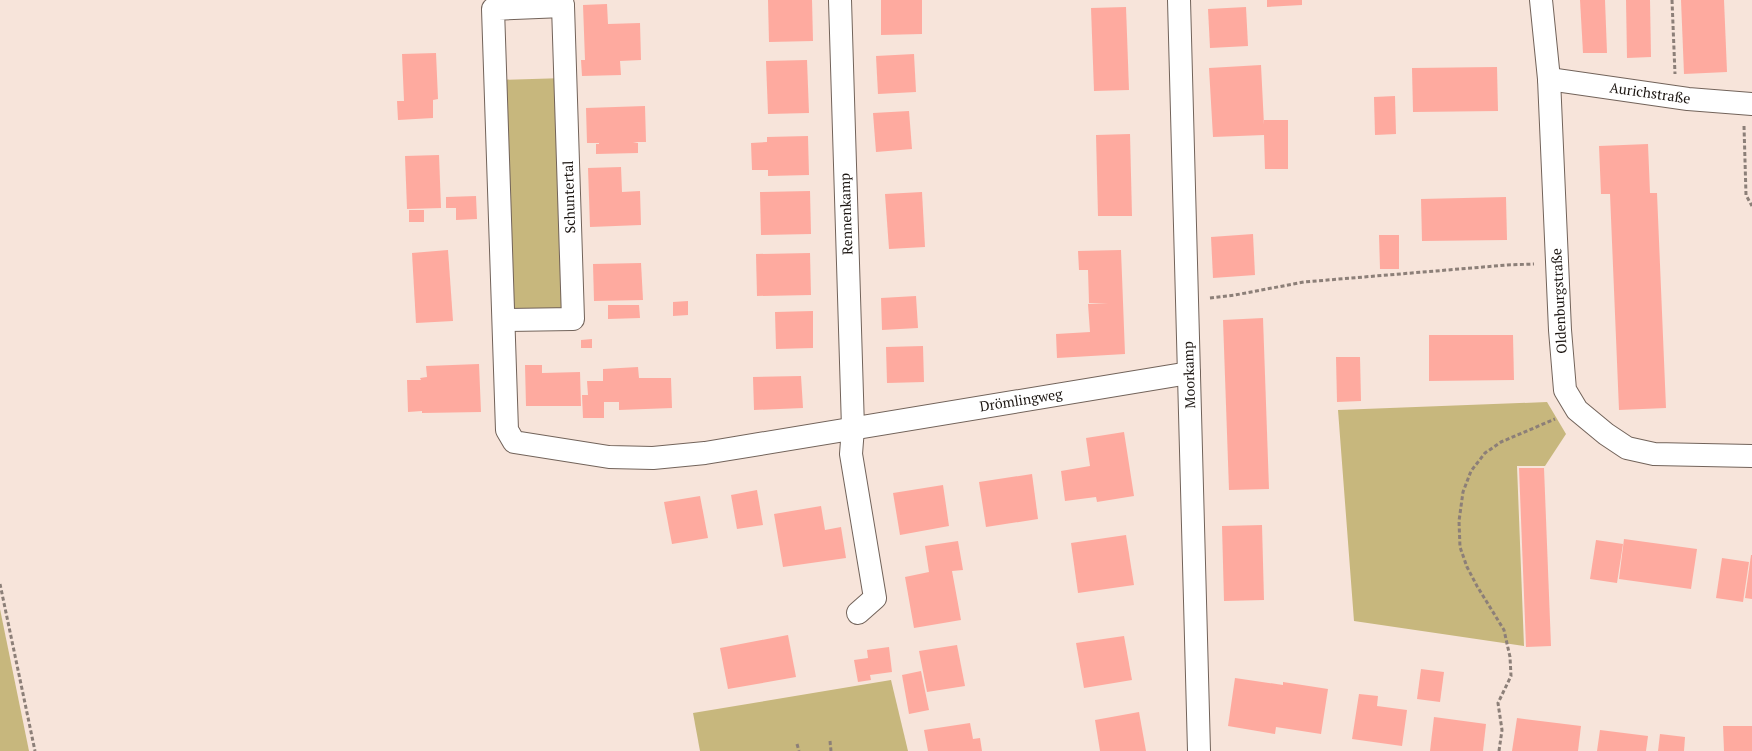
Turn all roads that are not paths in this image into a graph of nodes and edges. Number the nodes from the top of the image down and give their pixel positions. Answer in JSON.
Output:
{"nodes":[{"id":1,"x":840,"y":0,"type":"edge"},
{"id":2,"x":1179,"y":0,"type":"edge"},
{"id":3,"x":1541,"y":0,"type":"edge"},
{"id":4,"x":563,"y":3,"type":"edge"},
{"id":5,"x":1549,"y":79,"type":"junction"},
{"id":6,"x":1748,"y":103,"type":"edge"},
{"id":7,"x":504,"y":320,"type":"junction"},
{"id":8,"x":1189,"y":372,"type":"junction"},
{"id":9,"x":853,"y":428,"type":"junction"},
{"id":10,"x":1752,"y":456,"type":"edge"},
{"id":11,"x":652,"y":458,"type":"joint"},
{"id":12,"x":858,"y":613,"type":"dead end"},
{"id":13,"x":1199,"y":751,"type":"edge"}],
"edges":[{"from":1,"to":9,"type":"street","name":"Rennenkamp"},
{"from":2,"to":8,"type":"street","name":"Moorkamp"},
{"from":3,"to":5,"type":"street","name":"Oldenburgstraße"},
{"from":4,"to":7,"type":"street","name":"Schuntertal"},
{"from":4,"to":7,"type":"street","name":"Schuntertal"},
{"from":5,"to":6,"type":"street","name":"Aurichstraße"},
{"from":5,"to":10,"type":"street","name":"Oldenburgstraße"},
{"from":7,"to":11,"type":"street","name":"Schuntertal"},
{"from":8,"to":9,"type":"street","name":"Drömlingweg"},
{"from":8,"to":13,"type":"street","name":"Moorkamp"},
{"from":9,"to":11,"type":"street","name":"Drömlingweg"},
{"from":9,"to":12,"type":"street"}]}
